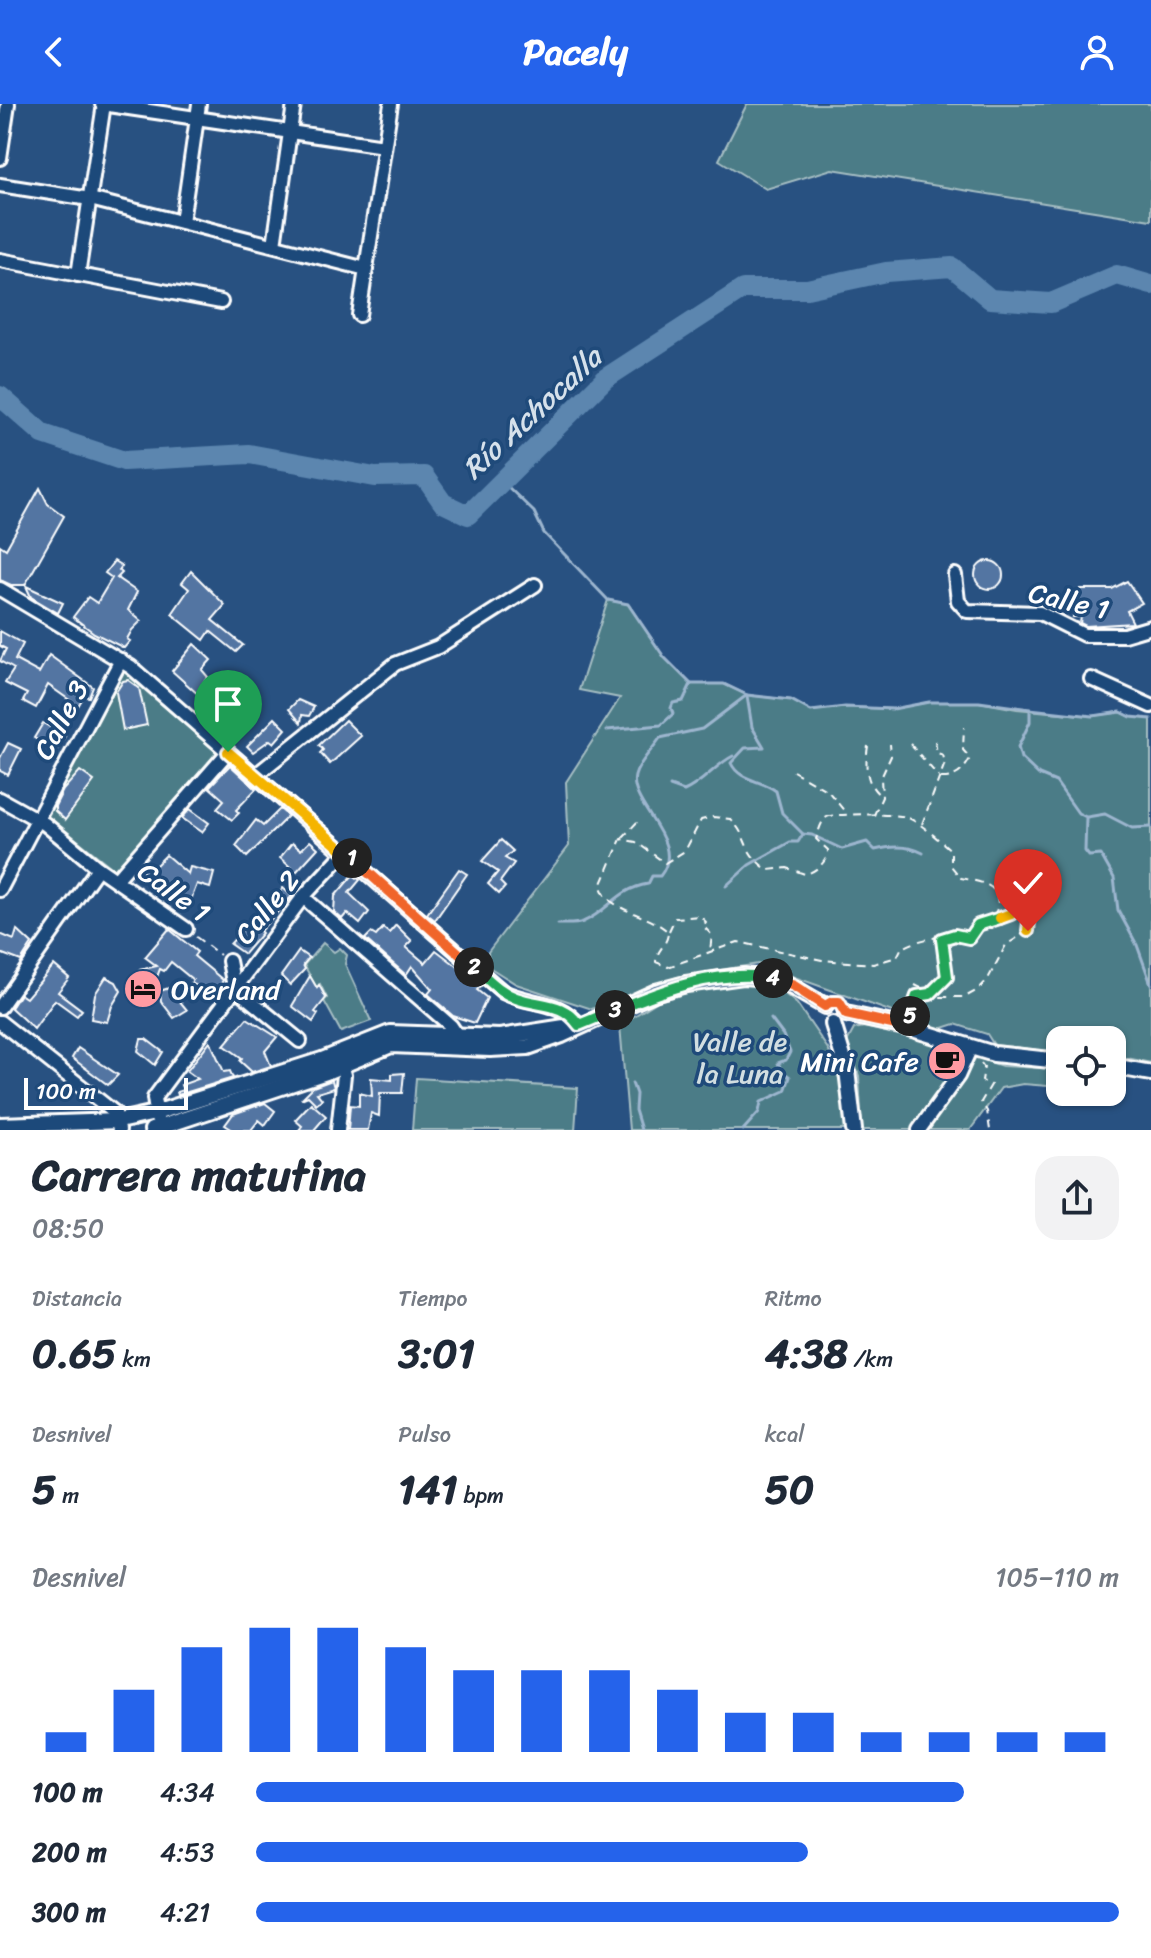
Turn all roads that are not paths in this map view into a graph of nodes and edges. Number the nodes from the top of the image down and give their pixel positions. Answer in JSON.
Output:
{"nodes":[{"id":1,"x":8,"y":104,"type":"edge"},
{"id":2,"x":103,"y":104,"type":"edge"},
{"id":3,"x":199,"y":104,"type":"edge"},
{"id":4,"x":294,"y":104,"type":"edge"},
{"id":5,"x":391,"y":104,"type":"edge"},
{"id":6,"x":197,"y":118,"type":"junction"},
{"id":7,"x":290,"y":132,"type":"junction"},
{"id":8,"x":384,"y":146,"type":"junction"},
{"id":9,"x":0,"y":158,"type":"edge"},
{"id":10,"x":0,"y":185,"type":"edge"},
{"id":11,"x":90,"y":199,"type":"junction"},
{"id":12,"x":182,"y":222,"type":"junction"},
{"id":13,"x":274,"y":245,"type":"junction"},
{"id":14,"x":0,"y":260,"type":"edge"},
{"id":15,"x":366,"y":269,"type":"junction"},
{"id":16,"x":78,"y":275,"type":"junction"},
{"id":17,"x":221,"y":302,"type":"dead end"},
{"id":18,"x":359,"y":315,"type":"dead end"},
{"id":19,"x":955,"y":575,"type":"dead end"},
{"id":20,"x":535,"y":585,"type":"dead end"},
{"id":21,"x":0,"y":589,"type":"edge"},
{"id":22,"x":1151,"y":627,"type":"edge"},
{"id":23,"x":121,"y":660,"type":"junction"},
{"id":24,"x":1091,"y":679,"type":"dead end"},
{"id":25,"x":1151,"y":706,"type":"edge"},
{"id":26,"x":228,"y":752,"type":"junction"},
{"id":27,"x":256,"y":775,"type":"junction"},
{"id":28,"x":0,"y":799,"type":"edge"},
{"id":29,"x":35,"y":818,"type":"junction"},
{"id":30,"x":345,"y":852,"type":"junction"},
{"id":31,"x":98,"y":868,"type":"junction"},
{"id":32,"x":116,"y":880,"type":"junction"},
{"id":33,"x":0,"y":890,"type":"edge"},
{"id":34,"x":303,"y":897,"type":"junction"},
{"id":35,"x":186,"y":929,"type":"road end"},
{"id":36,"x":229,"y":961,"type":"road end"},
{"id":37,"x":234,"y":987,"type":"junction"},
{"id":38,"x":825,"y":1006,"type":"junction"},
{"id":39,"x":0,"y":1007,"type":"edge"},
{"id":40,"x":846,"y":1014,"type":"junction"},
{"id":41,"x":0,"y":1022,"type":"edge"},
{"id":42,"x":833,"y":1024,"type":"junction"},
{"id":43,"x":579,"y":1025,"type":"junction"},
{"id":44,"x":300,"y":1041,"type":"dead end"},
{"id":45,"x":456,"y":1041,"type":"junction"},
{"id":46,"x":970,"y":1049,"type":"junction"},
{"id":47,"x":339,"y":1060,"type":"junction"},
{"id":48,"x":1046,"y":1060,"type":"edge"},
{"id":49,"x":1126,"y":1069,"type":"edge"},
{"id":50,"x":1151,"y":1073,"type":"edge"},
{"id":51,"x":136,"y":1123,"type":"edge"},
{"id":52,"x":0,"y":1125,"type":"edge"},
{"id":53,"x":119,"y":1125,"type":"edge"},
{"id":54,"x":154,"y":1125,"type":"edge"},
{"id":55,"x":338,"y":1130,"type":"edge"},
{"id":56,"x":854,"y":1130,"type":"edge"},
{"id":57,"x":919,"y":1130,"type":"edge"}],
"edges":[{"from":1,"to":9,"type":"street"},
{"from":2,"to":6,"type":"street"},
{"from":2,"to":11,"type":"street"},
{"from":3,"to":6,"type":"street"},
{"from":4,"to":7,"type":"street"},
{"from":5,"to":8,"type":"street"},
{"from":6,"to":7,"type":"street"},
{"from":6,"to":12,"type":"street"},
{"from":7,"to":8,"type":"street"},
{"from":7,"to":13,"type":"street"},
{"from":8,"to":15,"type":"street"},
{"from":10,"to":11,"type":"street"},
{"from":11,"to":12,"type":"street"},
{"from":11,"to":16,"type":"street"},
{"from":12,"to":13,"type":"street"},
{"from":13,"to":15,"type":"street"},
{"from":14,"to":16,"type":"street"},
{"from":15,"to":18,"type":"street"},
{"from":16,"to":17,"type":"street"},
{"from":19,"to":22,"type":"street","name":"Calle 1"},
{"from":20,"to":27,"type":"street"},
{"from":21,"to":23,"type":"street"},
{"from":23,"to":26,"type":"street"},
{"from":23,"to":29,"type":"street","name":"Calle 3"},
{"from":24,"to":25,"type":"street"},
{"from":26,"to":27,"type":"street"},
{"from":26,"to":32,"type":"street"},
{"from":27,"to":30,"type":"street"},
{"from":28,"to":29,"type":"street","name":"Calle 1"},
{"from":29,"to":31,"type":"street","name":"Calle 1"},
{"from":29,"to":33,"type":"street","name":"Calle 3"},
{"from":30,"to":34,"type":"street","name":"Calle 2"},
{"from":30,"to":43,"type":"street"},
{"from":31,"to":32,"type":"street","name":"Calle 1"},
{"from":31,"to":39,"type":"street"},
{"from":32,"to":35,"type":"street","name":"Calle 1"},
{"from":34,"to":37,"type":"street","name":"Calle 2"},
{"from":34,"to":45,"type":"street"},
{"from":36,"to":37,"type":"street"},
{"from":37,"to":44,"type":"street"},
{"from":37,"to":54,"type":"street","name":"Calle 2"},
{"from":38,"to":40,"type":"main road"},
{"from":38,"to":42,"type":"main road"},
{"from":38,"to":43,"type":"main road"},
{"from":40,"to":42,"type":"main road"},
{"from":40,"to":46,"type":"main road"},
{"from":41,"to":53,"type":"street"},
{"from":42,"to":56,"type":"main road"},
{"from":43,"to":45,"type":"main road"},
{"from":45,"to":47,"type":"main road"},
{"from":46,"to":48,"type":"main road"},
{"from":46,"to":57,"type":"street"},
{"from":47,"to":54,"type":"main road"},
{"from":47,"to":55,"type":"street"},
{"from":49,"to":50,"type":"main road"},
{"from":51,"to":53,"type":"main road"},
{"from":51,"to":54,"type":"main road"},
{"from":52,"to":53,"type":"main road"}]}
